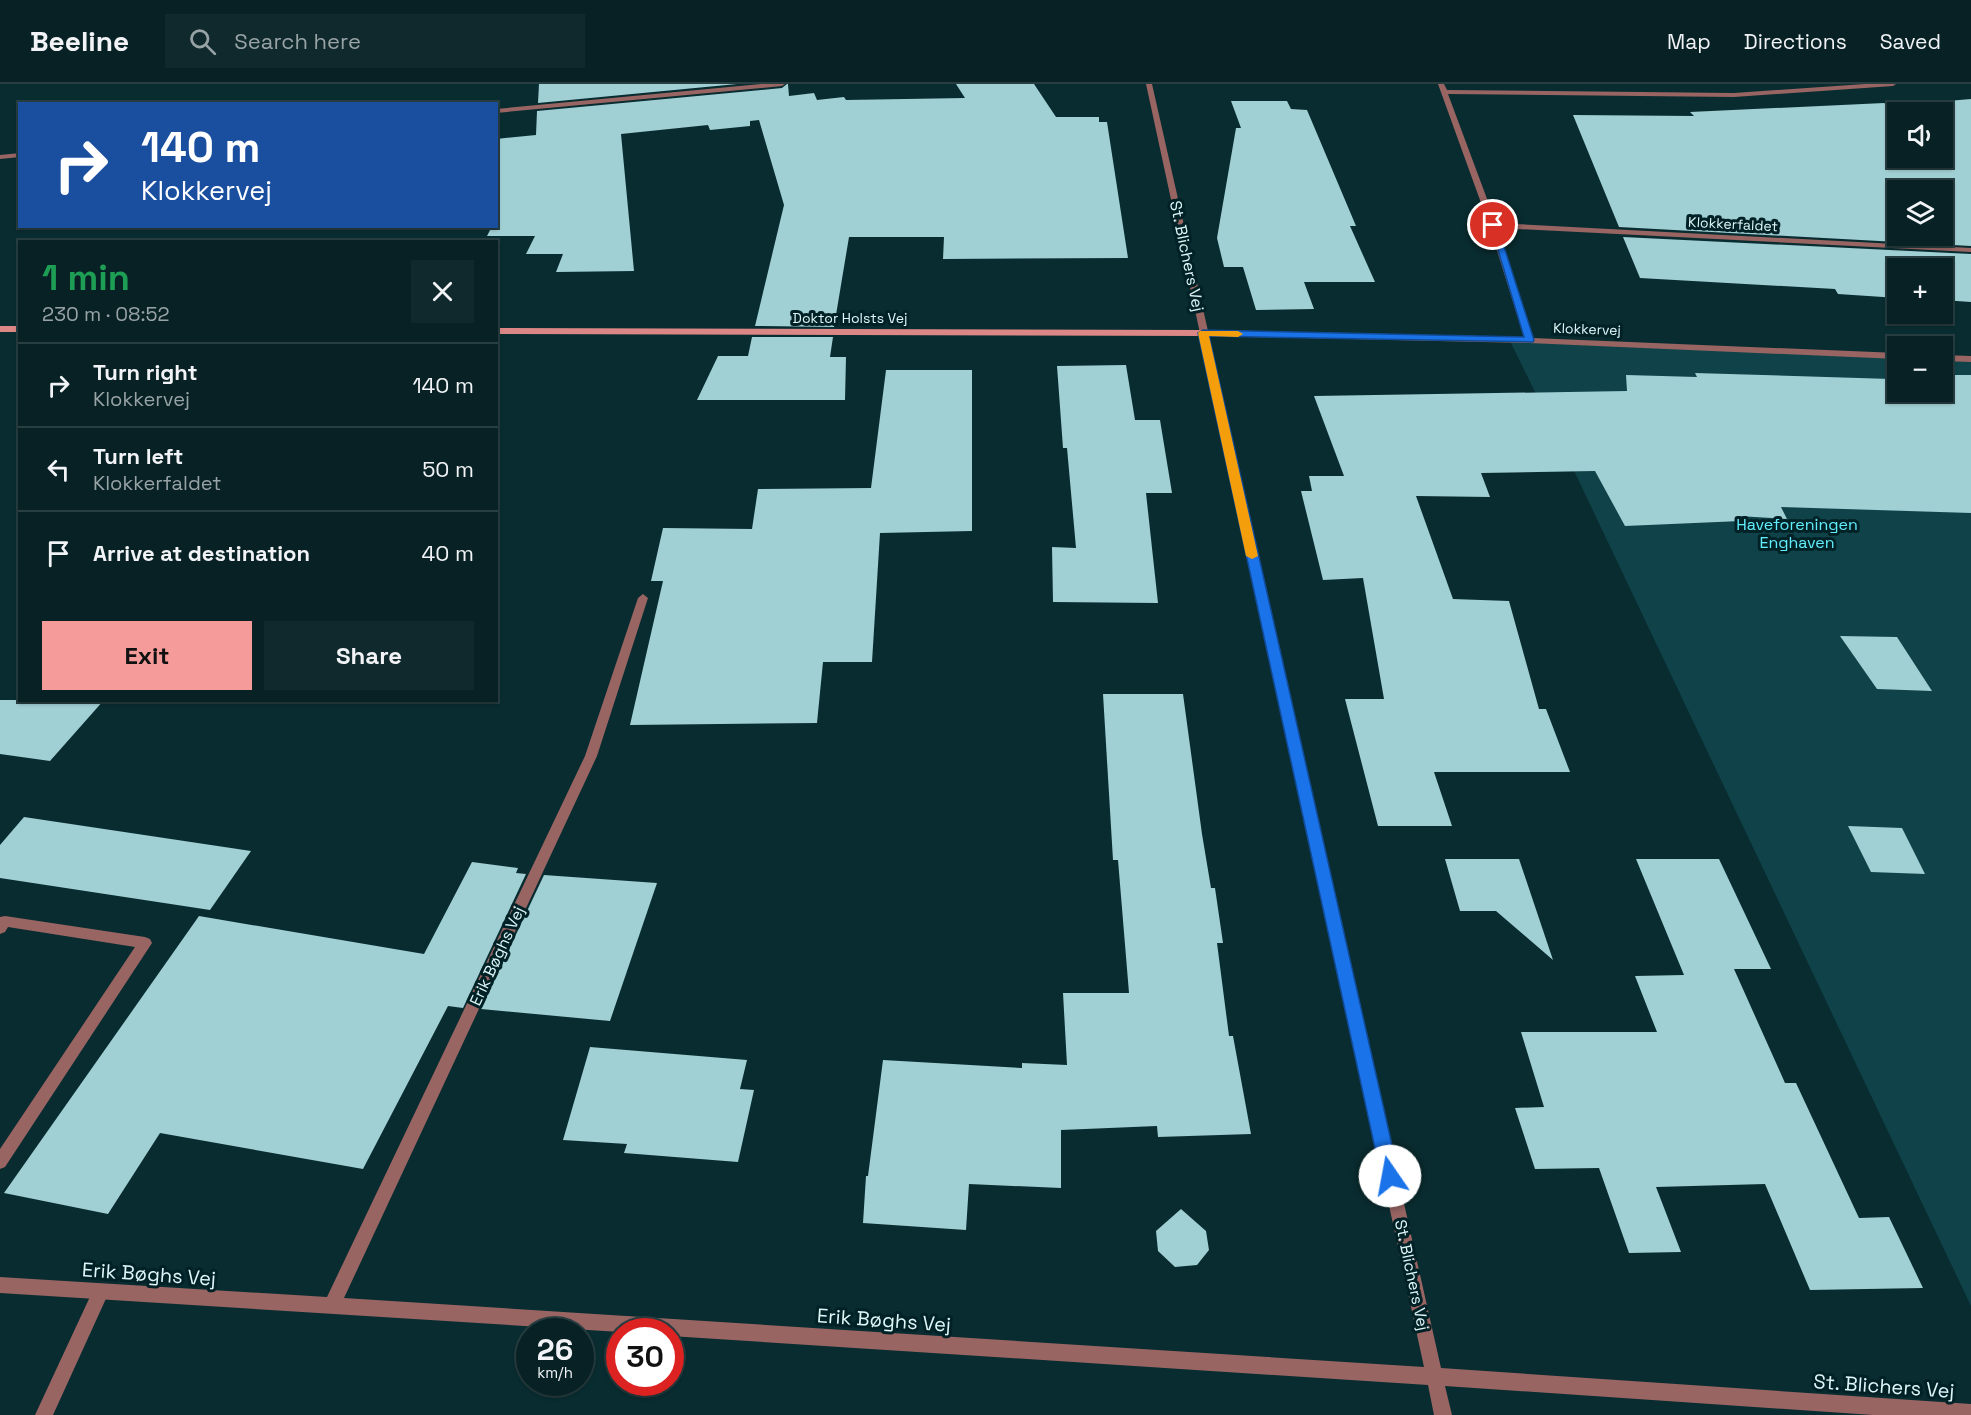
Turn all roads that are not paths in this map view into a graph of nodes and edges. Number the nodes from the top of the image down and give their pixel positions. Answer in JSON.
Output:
{"nodes":[{"id":1,"x":782,"y":84,"type":"edge"},
{"id":2,"x":1149,"y":84,"type":"edge"},
{"id":3,"x":1441,"y":84,"type":"edge"},
{"id":4,"x":1893,"y":84,"type":"edge"},
{"id":5,"x":1445,"y":92,"type":"junction"},
{"id":6,"x":498,"y":111,"type":"edge"},
{"id":7,"x":18,"y":155,"type":"edge"},
{"id":8,"x":0,"y":157,"type":"edge"},
{"id":9,"x":1493,"y":225,"type":"junction"},
{"id":10,"x":1971,"y":250,"type":"edge"},
{"id":11,"x":0,"y":329,"type":"edge"},
{"id":12,"x":18,"y":329,"type":"edge"},
{"id":13,"x":498,"y":331,"type":"edge"},
{"id":14,"x":1203,"y":333,"type":"junction"},
{"id":15,"x":1529,"y":340,"type":"junction"},
{"id":16,"x":1887,"y":356,"type":"edge"},
{"id":17,"x":1953,"y":358,"type":"edge"},
{"id":18,"x":1971,"y":359,"type":"edge"},
{"id":19,"x":643,"y":597,"type":"dead end"},
{"id":20,"x":2,"y":922,"type":"edge"},
{"id":21,"x":0,"y":1162,"type":"edge"},
{"id":22,"x":0,"y":1285,"type":"edge"},
{"id":23,"x":102,"y":1292,"type":"junction"},
{"id":24,"x":332,"y":1306,"type":"junction"},
{"id":25,"x":1434,"y":1377,"type":"junction"},
{"id":26,"x":1971,"y":1413,"type":"edge"},
{"id":27,"x":44,"y":1415,"type":"edge"},
{"id":28,"x":1443,"y":1415,"type":"edge"}],
"edges":[{"from":1,"to":6,"type":"street"},
{"from":2,"to":14,"type":"street","name":"St. Blichers Vej"},
{"from":3,"to":5,"type":"street"},
{"from":4,"to":5,"type":"street"},
{"from":5,"to":9,"type":"street"},
{"from":7,"to":8,"type":"street"},
{"from":9,"to":10,"type":"street","name":"Klokkerfaldet"},
{"from":9,"to":15,"type":"street"},
{"from":11,"to":12,"type":"street"},
{"from":13,"to":14,"type":"street","name":"Doktor Holsts Vej"},
{"from":14,"to":15,"type":"street","name":"Klokkervej"},
{"from":14,"to":25,"type":"street","name":"St. Blichers Vej"},
{"from":15,"to":16,"type":"street","name":"Klokkervej"},
{"from":17,"to":18,"type":"street"},
{"from":19,"to":24,"type":"street","name":"Erik Bøghs Vej"},
{"from":20,"to":21,"type":"street"},
{"from":22,"to":23,"type":"street","name":"Erik Bøghs Vej"},
{"from":23,"to":24,"type":"street","name":"Erik Bøghs Vej"},
{"from":23,"to":27,"type":"street"},
{"from":24,"to":25,"type":"street","name":"Erik Bøghs Vej"},
{"from":25,"to":26,"type":"street","name":"St. Blichers Vej"},
{"from":25,"to":28,"type":"street","name":"St. Blichers Vej"}]}
